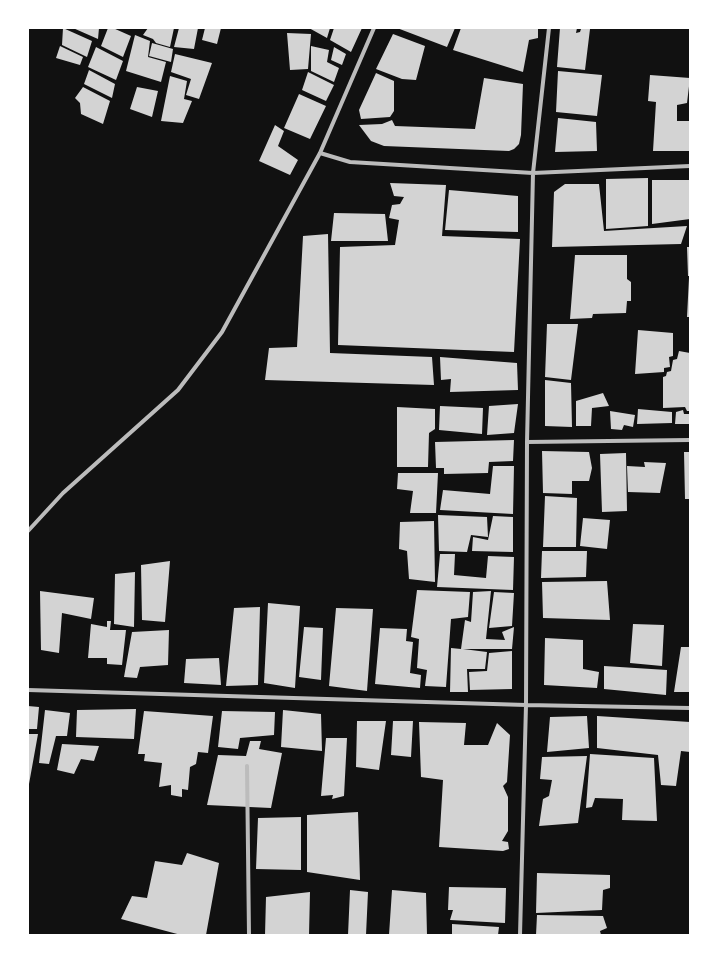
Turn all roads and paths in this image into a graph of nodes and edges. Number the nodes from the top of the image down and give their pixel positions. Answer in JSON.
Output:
{"nodes":[{"id":1,"x":374,"y":28,"type":"edge"},
{"id":2,"x":549,"y":28,"type":"edge"},
{"id":3,"x":320,"y":153,"type":"junction"},
{"id":4,"x":690,"y":166,"type":"edge"},
{"id":5,"x":533,"y":173,"type":"junction"},
{"id":6,"x":690,"y":440,"type":"edge"},
{"id":7,"x":527,"y":442,"type":"junction"},
{"id":8,"x":28,"y":532,"type":"edge"},
{"id":9,"x":28,"y":690,"type":"edge"},
{"id":10,"x":526,"y":705,"type":"junction"},
{"id":11,"x":690,"y":708,"type":"edge"},
{"id":12,"x":248,"y":766,"type":"dead end"},
{"id":13,"x":249,"y":935,"type":"edge"},
{"id":14,"x":520,"y":935,"type":"edge"}],
"edges":[{"from":1,"to":3,"type":"street"},
{"from":2,"to":5,"type":"street"},
{"from":3,"to":5,"type":"street"},
{"from":3,"to":8,"type":"street"},
{"from":4,"to":5,"type":"street"},
{"from":5,"to":7,"type":"street"},
{"from":6,"to":7,"type":"street"},
{"from":7,"to":10,"type":"street"},
{"from":9,"to":10,"type":"street"},
{"from":10,"to":11,"type":"street"},
{"from":10,"to":14,"type":"street"},
{"from":12,"to":13,"type":"street"}]}
